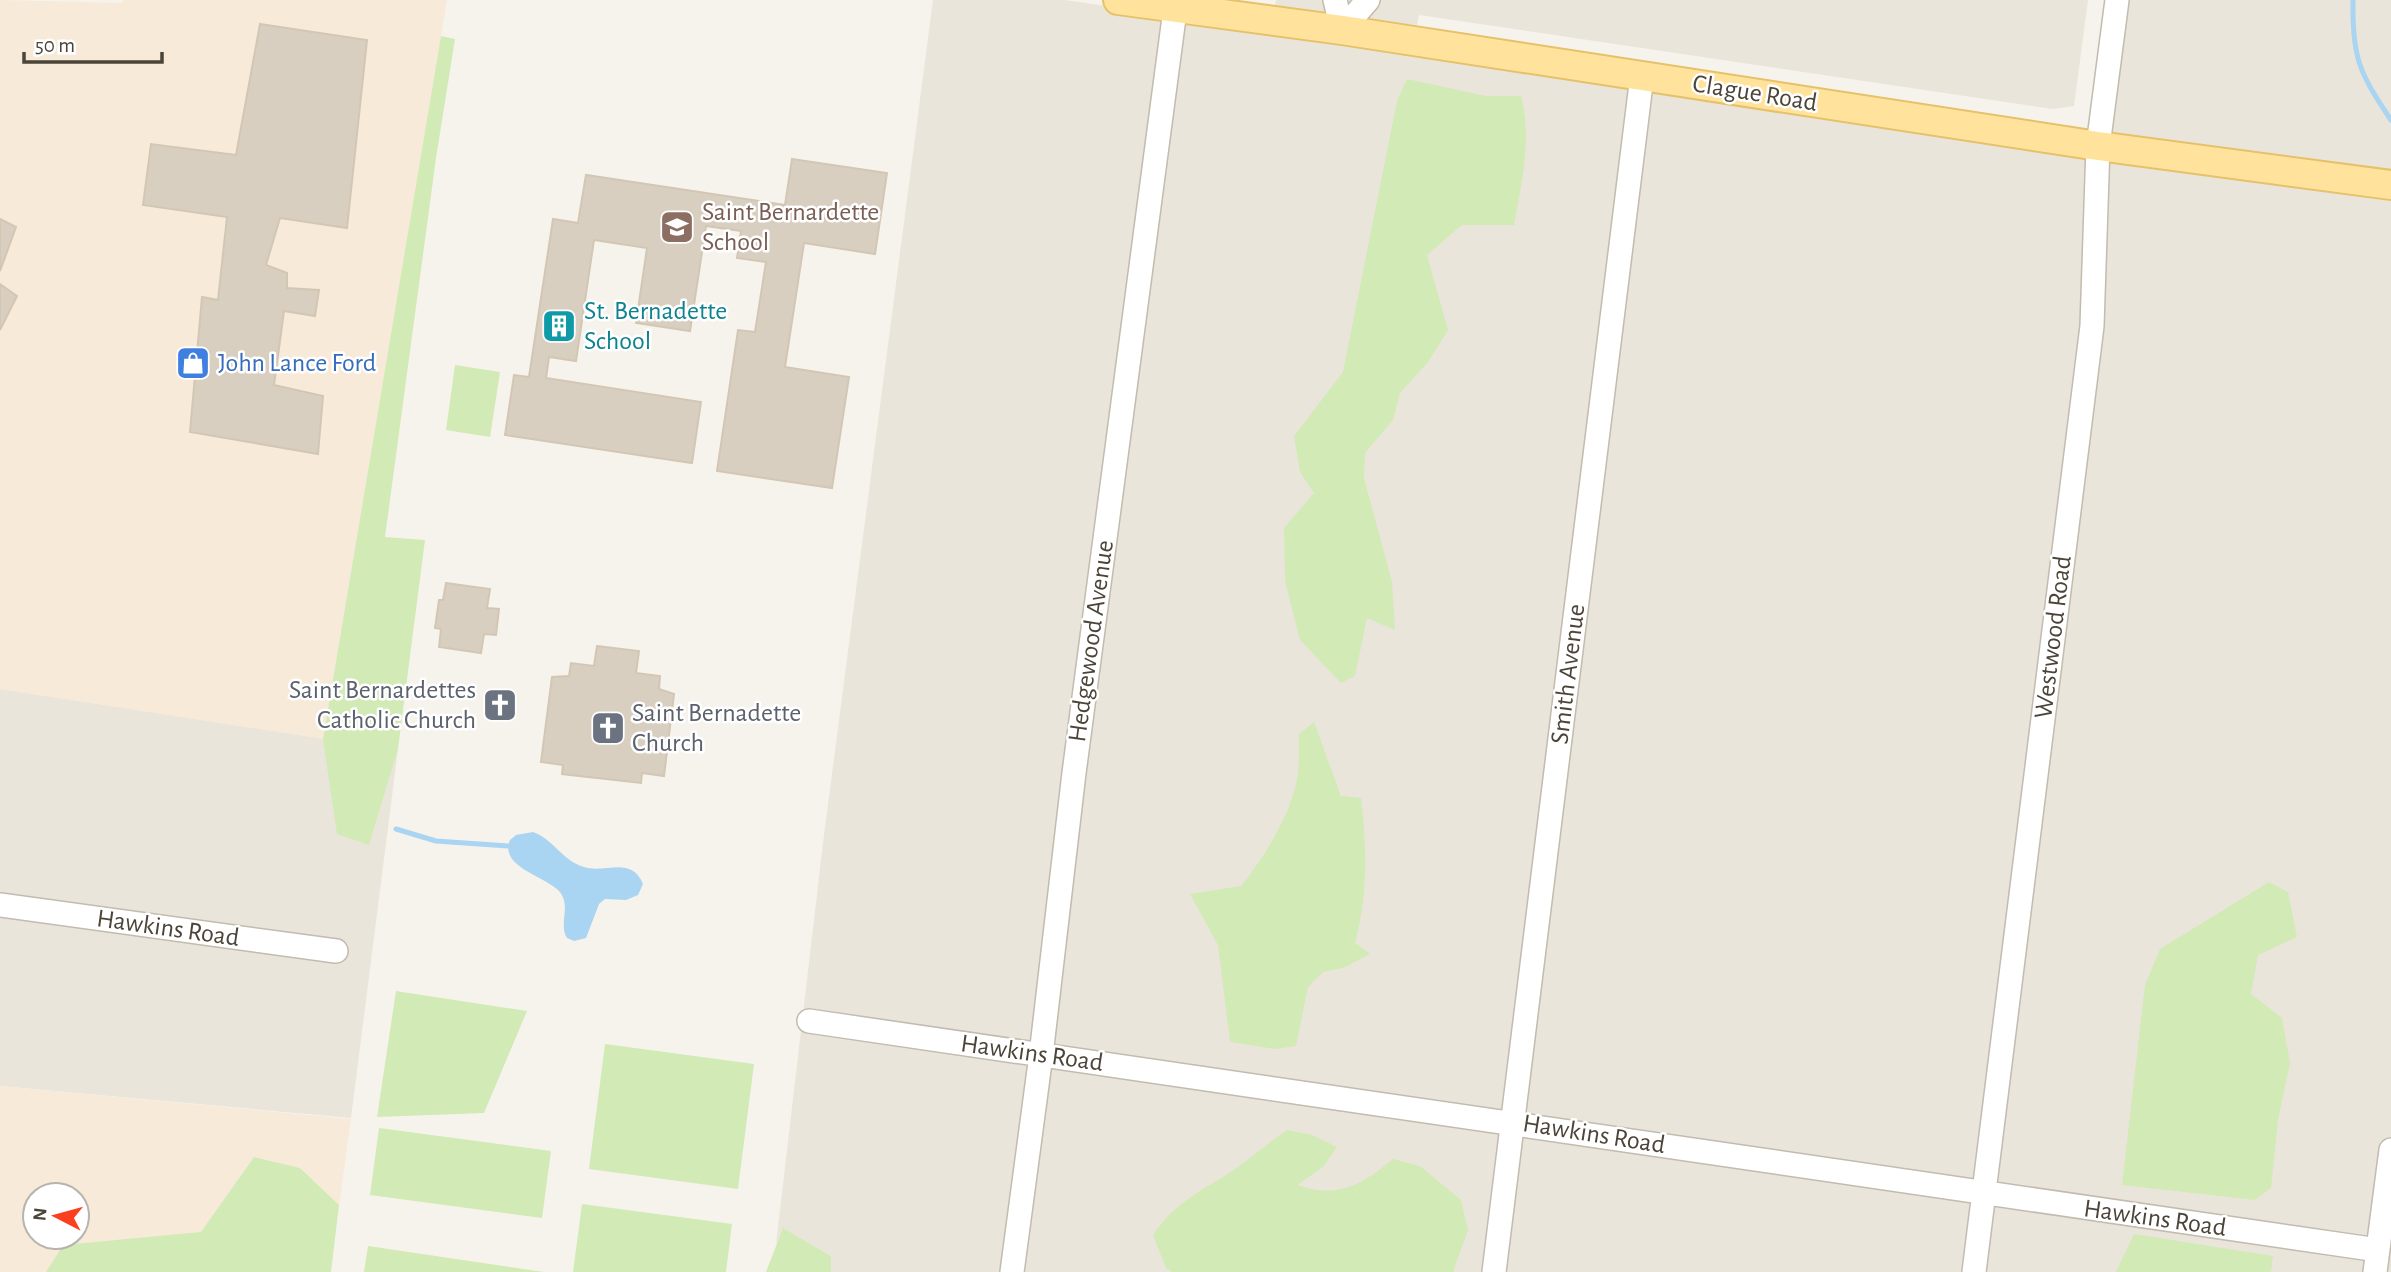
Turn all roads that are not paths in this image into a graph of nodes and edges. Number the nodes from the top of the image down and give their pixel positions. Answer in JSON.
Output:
{"nodes":[{"id":1,"x":1118,"y":0,"type":"edge"},
{"id":2,"x":1335,"y":0,"type":"edge"},
{"id":3,"x":1368,"y":0,"type":"edge"},
{"id":4,"x":2117,"y":0,"type":"edge"},
{"id":5,"x":1175,"y":10,"type":"junction"},
{"id":6,"x":1342,"y":30,"type":"junction"},
{"id":7,"x":1642,"y":75,"type":"junction"},
{"id":8,"x":2098,"y":146,"type":"junction"},
{"id":9,"x":2391,"y":185,"type":"edge"},
{"id":10,"x":0,"y":905,"type":"edge"},
{"id":11,"x":336,"y":951,"type":"dead end"},
{"id":12,"x":809,"y":1021,"type":"dead end"},
{"id":13,"x":1041,"y":1055,"type":"junction"},
{"id":14,"x":1514,"y":1122,"type":"junction"},
{"id":15,"x":2391,"y":1150,"type":"edge"},
{"id":16,"x":1983,"y":1193,"type":"junction"},
{"id":17,"x":2377,"y":1261,"type":"edge"},
{"id":18,"x":1012,"y":1272,"type":"edge"},
{"id":19,"x":1494,"y":1272,"type":"edge"},
{"id":20,"x":1974,"y":1272,"type":"edge"}],
"edges":[{"from":1,"to":5,"type":"main road","name":"Clague Road"},
{"from":2,"to":6,"type":"street"},
{"from":3,"to":6,"type":"street"},
{"from":4,"to":8,"type":"street","name":"Westwood Road"},
{"from":5,"to":6,"type":"main road","name":"Clague Road"},
{"from":5,"to":13,"type":"street","name":"Hedgewood Avenue"},
{"from":6,"to":7,"type":"main road","name":"Clague Road"},
{"from":7,"to":8,"type":"main road","name":"Clague Road"},
{"from":7,"to":14,"type":"street","name":"Smith Avenue"},
{"from":8,"to":9,"type":"main road","name":"Clague Road"},
{"from":8,"to":16,"type":"street","name":"Westwood Road"},
{"from":10,"to":11,"type":"street","name":"Hawkins Road"},
{"from":12,"to":13,"type":"street","name":"Hawkins Road"},
{"from":13,"to":14,"type":"street","name":"Hawkins Road"},
{"from":13,"to":18,"type":"street","name":"Hedgewood Avenue"},
{"from":14,"to":16,"type":"street","name":"Hawkins Road"},
{"from":14,"to":19,"type":"street","name":"Smith Avenue"},
{"from":15,"to":17,"type":"street"},
{"from":16,"to":17,"type":"street","name":"Hawkins Road"},
{"from":16,"to":20,"type":"street","name":"Westwood Road"}]}
